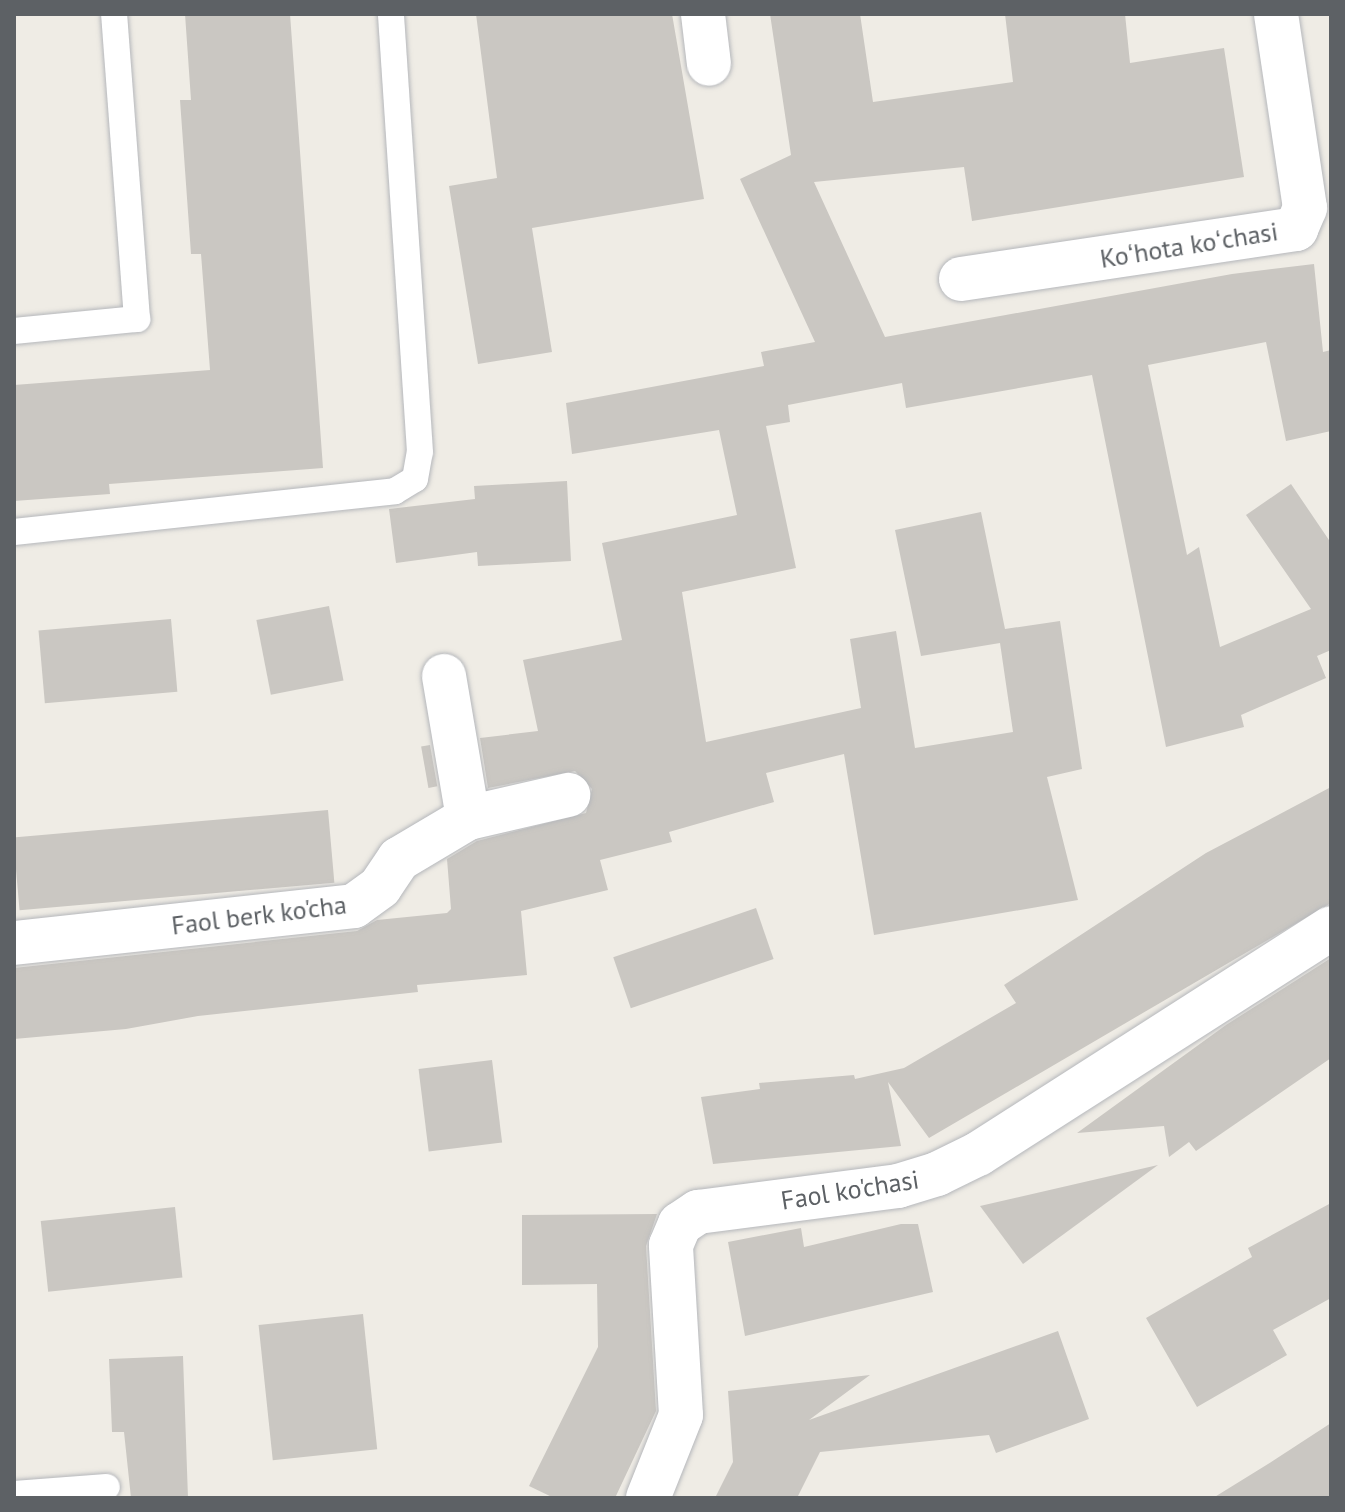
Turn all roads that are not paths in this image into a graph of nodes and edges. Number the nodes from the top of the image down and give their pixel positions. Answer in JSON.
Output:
{"nodes":[{"id":1,"x":114,"y":14,"type":"edge"},
{"id":2,"x":391,"y":14,"type":"edge"},
{"id":3,"x":703,"y":14,"type":"edge"},
{"id":4,"x":1276,"y":14,"type":"edge"},
{"id":5,"x":709,"y":64,"type":"dead end"},
{"id":6,"x":961,"y":279,"type":"dead end"},
{"id":7,"x":14,"y":331,"type":"edge"},
{"id":8,"x":14,"y":532,"type":"edge"},
{"id":9,"x":444,"y":676,"type":"dead end"},
{"id":10,"x":568,"y":795,"type":"dead end"},
{"id":11,"x":468,"y":818,"type":"junction"},
{"id":12,"x":1331,"y":928,"type":"edge"},
{"id":13,"x":14,"y":943,"type":"edge"},
{"id":14,"x":107,"y":1487,"type":"dead end"},
{"id":15,"x":14,"y":1494,"type":"edge"},
{"id":16,"x":648,"y":1498,"type":"edge"}],
"edges":[{"from":1,"to":7,"type":"lane"},
{"from":2,"to":8,"type":"lane"},
{"from":3,"to":5,"type":"street"},
{"from":4,"to":6,"type":"street","name":"Koʻhota koʻchasi"},
{"from":9,"to":11,"type":"street"},
{"from":10,"to":11,"type":"street","name":"Faol berk ko'cha"},
{"from":11,"to":13,"type":"street","name":"Faol berk ko'cha"},
{"from":12,"to":16,"type":"street","name":"Faol ko'chasi"},
{"from":14,"to":15,"type":"lane"}]}
